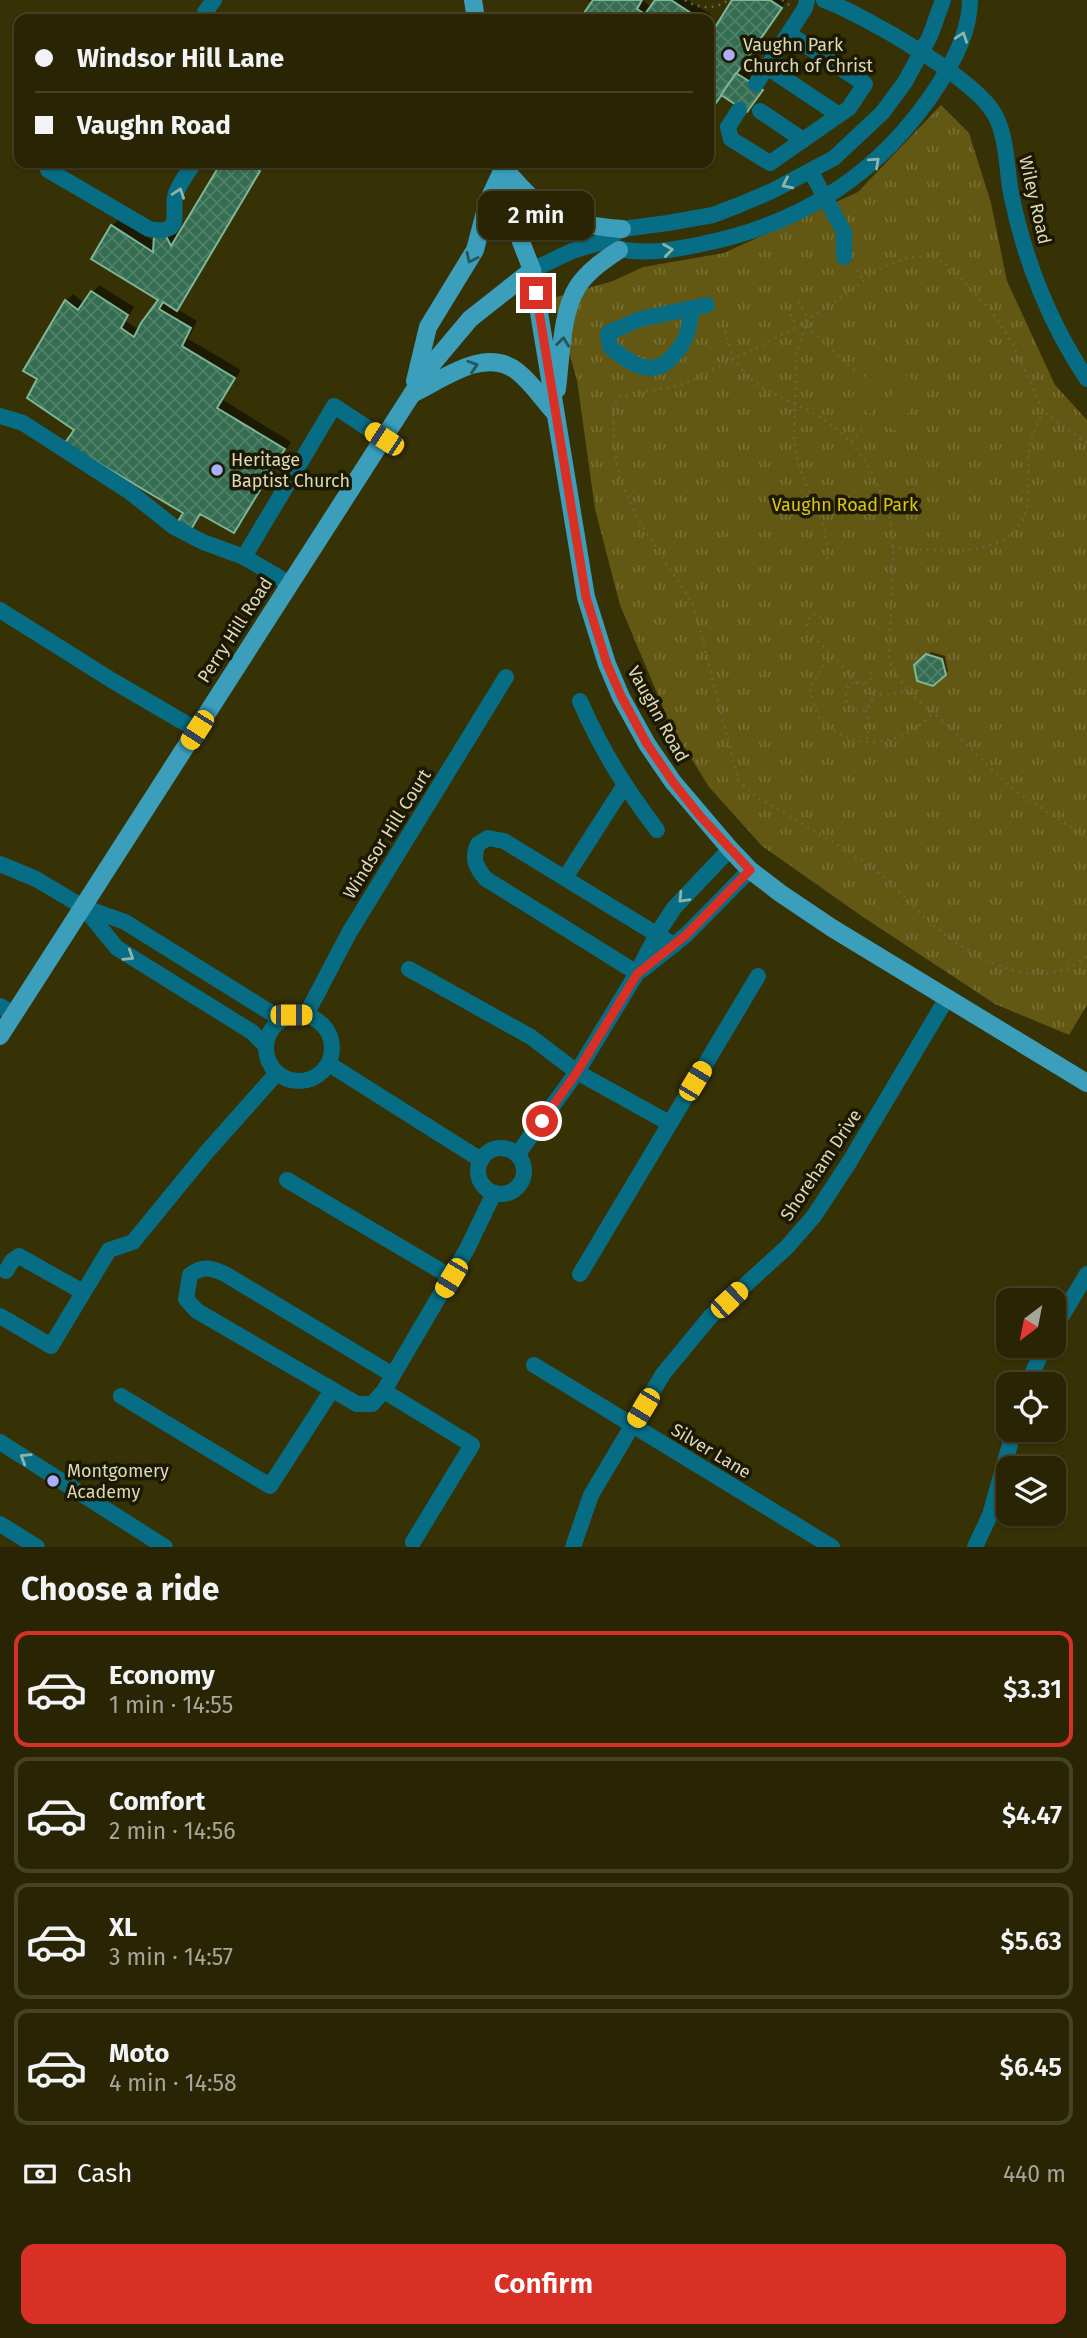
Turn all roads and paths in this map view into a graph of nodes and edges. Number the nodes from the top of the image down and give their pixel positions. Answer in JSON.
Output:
{"nodes":[{"id":1,"x":685,"y":0,"type":"edge"},
{"id":2,"x":728,"y":0,"type":"edge"},
{"id":3,"x":807,"y":0,"type":"edge"},
{"id":4,"x":824,"y":0,"type":"edge"},
{"id":5,"x":943,"y":0,"type":"edge"},
{"id":6,"x":970,"y":0,"type":"edge"},
{"id":7,"x":789,"y":34,"type":"junction"},
{"id":8,"x":921,"y":54,"type":"junction"},
{"id":9,"x":767,"y":67,"type":"junction"},
{"id":10,"x":947,"y":71,"type":"junction"},
{"id":11,"x":756,"y":84,"type":"dead end"},
{"id":12,"x":739,"y":110,"type":"dead end"},
{"id":13,"x":760,"y":111,"type":"dead end"},
{"id":14,"x":839,"y":115,"type":"junction"},
{"id":15,"x":803,"y":140,"type":"junction"},
{"id":16,"x":191,"y":168,"type":"edge"},
{"id":17,"x":500,"y":168,"type":"edge"},
{"id":18,"x":501,"y":168,"type":"edge"},
{"id":19,"x":503,"y":168,"type":"edge"},
{"id":20,"x":48,"y":170,"type":"dead end"},
{"id":21,"x":811,"y":172,"type":"junction"},
{"id":22,"x":824,"y":197,"type":"junction"},
{"id":23,"x":713,"y":215,"type":"junction"},
{"id":24,"x":622,"y":229,"type":"junction"},
{"id":25,"x":722,"y":240,"type":"junction"},
{"id":26,"x":602,"y":242,"type":"junction"},
{"id":27,"x":619,"y":250,"type":"junction"},
{"id":28,"x":844,"y":257,"type":"dead end"},
{"id":29,"x":532,"y":270,"type":"junction"},
{"id":30,"x":857,"y":270,"type":"dead end"},
{"id":31,"x":864,"y":281,"type":"junction"},
{"id":32,"x":799,"y":301,"type":"dead end"},
{"id":33,"x":699,"y":306,"type":"joint"},
{"id":34,"x":787,"y":307,"type":"dead end"},
{"id":35,"x":808,"y":319,"type":"junction"},
{"id":36,"x":806,"y":325,"type":"junction"},
{"id":37,"x":797,"y":327,"type":"junction"},
{"id":38,"x":725,"y":331,"type":"dead end"},
{"id":39,"x":734,"y":358,"type":"junction"},
{"id":40,"x":858,"y":374,"type":"dead end"},
{"id":41,"x":1087,"y":379,"type":"edge"},
{"id":42,"x":412,"y":394,"type":"junction"},
{"id":43,"x":793,"y":402,"type":"junction"},
{"id":44,"x":555,"y":411,"type":"junction"},
{"id":45,"x":1044,"y":412,"type":"junction"},
{"id":46,"x":0,"y":416,"type":"edge"},
{"id":47,"x":865,"y":426,"type":"dead end"},
{"id":48,"x":384,"y":439,"type":"junction"},
{"id":49,"x":851,"y":442,"type":"junction"},
{"id":50,"x":1087,"y":443,"type":"edge"},
{"id":51,"x":892,"y":547,"type":"junction"},
{"id":52,"x":244,"y":557,"type":"junction"},
{"id":53,"x":828,"y":560,"type":"dead end"},
{"id":54,"x":290,"y":584,"type":"junction"},
{"id":55,"x":0,"y":610,"type":"edge"},
{"id":56,"x":821,"y":618,"type":"dead end"},
{"id":57,"x":834,"y":656,"type":"junction"},
{"id":58,"x":869,"y":669,"type":"dead end"},
{"id":59,"x":506,"y":677,"type":"dead end"},
{"id":60,"x":854,"y":682,"type":"junction"},
{"id":61,"x":865,"y":684,"type":"junction"},
{"id":62,"x":907,"y":690,"type":"junction"},
{"id":63,"x":873,"y":695,"type":"junction"},
{"id":64,"x":580,"y":701,"type":"dead end"},
{"id":65,"x":866,"y":710,"type":"junction"},
{"id":66,"x":933,"y":713,"type":"junction"},
{"id":67,"x":197,"y":730,"type":"junction"},
{"id":68,"x":867,"y":741,"type":"junction"},
{"id":69,"x":624,"y":786,"type":"junction"},
{"id":70,"x":657,"y":830,"type":"dead end"},
{"id":71,"x":1087,"y":838,"type":"edge"},
{"id":72,"x":730,"y":849,"type":"junction"},
{"id":73,"x":0,"y":864,"type":"edge"},
{"id":74,"x":750,"y":870,"type":"junction"},
{"id":75,"x":565,"y":878,"type":"junction"},
{"id":76,"x":83,"y":907,"type":"junction"},
{"id":77,"x":657,"y":934,"type":"junction"},
{"id":78,"x":674,"y":945,"type":"junction"},
{"id":79,"x":1087,"y":956,"type":"edge"},
{"id":80,"x":202,"y":969,"type":"junction"},
{"id":81,"x":409,"y":969,"type":"dead end"},
{"id":82,"x":637,"y":974,"type":"junction"},
{"id":83,"x":758,"y":976,"type":"dead end"},
{"id":84,"x":187,"y":993,"type":"junction"},
{"id":85,"x":947,"y":998,"type":"junction"},
{"id":86,"x":7,"y":1010,"type":"edge"},
{"id":87,"x":306,"y":1015,"type":"junction"},
{"id":88,"x":281,"y":1019,"type":"junction"},
{"id":89,"x":0,"y":1036,"type":"edge"},
{"id":90,"x":265,"y":1045,"type":"junction"},
{"id":91,"x":328,"y":1064,"type":"junction"},
{"id":92,"x":577,"y":1072,"type":"junction"},
{"id":93,"x":277,"y":1073,"type":"junction"},
{"id":94,"x":1087,"y":1083,"type":"edge"},
{"id":95,"x":669,"y":1123,"type":"junction"},
{"id":96,"x":517,"y":1155,"type":"junction"},
{"id":97,"x":481,"y":1160,"type":"junction"},
{"id":98,"x":287,"y":1180,"type":"dead end"},
{"id":99,"x":494,"y":1193,"type":"junction"},
{"id":100,"x":6,"y":1271,"type":"dead end"},
{"id":101,"x":580,"y":1274,"type":"dead end"},
{"id":102,"x":1087,"y":1274,"type":"edge"},
{"id":103,"x":451,"y":1278,"type":"junction"},
{"id":104,"x":83,"y":1292,"type":"junction"},
{"id":105,"x":1066,"y":1309,"type":"edge"},
{"id":106,"x":0,"y":1316,"type":"edge"},
{"id":107,"x":534,"y":1366,"type":"dead end"},
{"id":108,"x":393,"y":1375,"type":"junction"},
{"id":109,"x":332,"y":1390,"type":"junction"},
{"id":110,"x":384,"y":1391,"type":"junction"},
{"id":111,"x":121,"y":1396,"type":"dead end"},
{"id":112,"x":632,"y":1425,"type":"junction"},
{"id":113,"x":0,"y":1442,"type":"edge"},
{"id":114,"x":1011,"y":1442,"type":"edge"},
{"id":115,"x":0,"y":1524,"type":"edge"},
{"id":116,"x":414,"y":1542,"type":"dead end"},
{"id":117,"x":37,"y":1547,"type":"edge"},
{"id":118,"x":165,"y":1547,"type":"edge"},
{"id":119,"x":573,"y":1547,"type":"edge"},
{"id":120,"x":832,"y":1547,"type":"edge"},
{"id":121,"x":975,"y":1547,"type":"edge"}],
"edges":[{"from":1,"to":2,"type":"path"},
{"from":3,"to":7,"type":"street"},
{"from":4,"to":8,"type":"street","name":"Wiley Road"},
{"from":5,"to":8,"type":"street"},
{"from":10,"to":6,"type":"street","one_way":true},
{"from":7,"to":9,"type":"street"},
{"from":7,"to":14,"type":"street"},
{"from":8,"to":10,"type":"street","name":"Wiley Road"},
{"from":8,"to":21,"type":"street"},
{"from":9,"to":11,"type":"street"},
{"from":9,"to":14,"type":"street"},
{"from":22,"to":10,"type":"street","one_way":true},
{"from":10,"to":41,"type":"street","name":"Wiley Road"},
{"from":12,"to":15,"type":"street"},
{"from":13,"to":15,"type":"street"},
{"from":14,"to":15,"type":"street"},
{"from":20,"to":16,"type":"street","one_way":true},
{"from":17,"to":42,"type":"main road","one_way":true},
{"from":18,"to":29,"type":"main road","name":"Vaughn Road"},
{"from":19,"to":24,"type":"main road"},
{"from":21,"to":22,"type":"street"},
{"from":21,"to":23,"type":"street","one_way":true},
{"from":22,"to":25,"type":"street"},
{"from":22,"to":28,"type":"street"},
{"from":23,"to":24,"type":"street"},
{"from":23,"to":25,"type":"street"},
{"from":24,"to":26,"type":"street"},
{"from":27,"to":25,"type":"street","one_way":true},
{"from":26,"to":27,"type":"street"},
{"from":26,"to":29,"type":"street"},
{"from":44,"to":27,"type":"main road","one_way":true},
{"from":29,"to":42,"type":"main road","name":"Perry Hill Road"},
{"from":29,"to":44,"type":"main road","name":"Vaughn Road"},
{"from":30,"to":31,"type":"path"},
{"from":31,"to":35,"type":"path"},
{"from":31,"to":45,"type":"path"},
{"from":32,"to":35,"type":"path"},
{"from":33,"to":33,"type":"street"},
{"from":34,"to":37,"type":"path"},
{"from":35,"to":36,"type":"path"},
{"from":35,"to":37,"type":"path"},
{"from":36,"to":40,"type":"path"},
{"from":36,"to":43,"type":"path"},
{"from":37,"to":39,"type":"path"},
{"from":38,"to":39,"type":"path"},
{"from":39,"to":43,"type":"path"},
{"from":39,"to":79,"type":"path"},
{"from":42,"to":44,"type":"main road","one_way":true},
{"from":42,"to":48,"type":"main road","name":"Perry Hill Road"},
{"from":43,"to":49,"type":"path"},
{"from":43,"to":53,"type":"path"},
{"from":44,"to":72,"type":"main road","name":"Vaughn Road"},
{"from":45,"to":50,"type":"path"},
{"from":45,"to":51,"type":"path"},
{"from":46,"to":52,"type":"street"},
{"from":47,"to":49,"type":"path"},
{"from":48,"to":52,"type":"street"},
{"from":48,"to":54,"type":"main road","name":"Perry Hill Road"},
{"from":49,"to":51,"type":"path"},
{"from":51,"to":62,"type":"path"},
{"from":52,"to":54,"type":"street"},
{"from":54,"to":67,"type":"main road","name":"Perry Hill Road"},
{"from":55,"to":67,"type":"street"},
{"from":56,"to":57,"type":"path"},
{"from":57,"to":60,"type":"path"},
{"from":57,"to":68,"type":"path"},
{"from":58,"to":61,"type":"path"},
{"from":59,"to":87,"type":"street","name":"Windsor Hill Court"},
{"from":60,"to":61,"type":"path"},
{"from":60,"to":65,"type":"path"},
{"from":61,"to":63,"type":"path"},
{"from":62,"to":63,"type":"path"},
{"from":62,"to":66,"type":"path"},
{"from":63,"to":65,"type":"path"},
{"from":64,"to":69,"type":"street"},
{"from":65,"to":68,"type":"path"},
{"from":66,"to":68,"type":"path"},
{"from":66,"to":71,"type":"path"},
{"from":67,"to":76,"type":"main road","name":"Perry Hill Road"},
{"from":69,"to":70,"type":"street"},
{"from":69,"to":75,"type":"street"},
{"from":72,"to":74,"type":"main road","name":"Vaughn Road"},
{"from":72,"to":77,"type":"street","one_way":true},
{"from":73,"to":76,"type":"street"},
{"from":74,"to":78,"type":"street"},
{"from":74,"to":85,"type":"main road","name":"Vaughn Road"},
{"from":75,"to":77,"type":"street"},
{"from":75,"to":82,"type":"street"},
{"from":76,"to":80,"type":"street"},
{"from":76,"to":84,"type":"street","one_way":true},
{"from":76,"to":86,"type":"main road","name":"Perry Hill Road"},
{"from":77,"to":78,"type":"street"},
{"from":77,"to":82,"type":"street"},
{"from":78,"to":82,"type":"street"},
{"from":80,"to":84,"type":"street"},
{"from":80,"to":88,"type":"street"},
{"from":81,"to":92,"type":"street"},
{"from":82,"to":92,"type":"street"},
{"from":83,"to":95,"type":"street"},
{"from":84,"to":90,"type":"street"},
{"from":85,"to":94,"type":"main road","name":"Vaughn Road"},
{"from":85,"to":112,"type":"street","name":"Shoreham Drive"},
{"from":86,"to":89,"type":"main road","name":"Perry Hill Road"},
{"from":87,"to":88,"type":"street"},
{"from":87,"to":91,"type":"street"},
{"from":88,"to":90,"type":"street"},
{"from":90,"to":93,"type":"street"},
{"from":91,"to":93,"type":"street"},
{"from":91,"to":97,"type":"street"},
{"from":92,"to":95,"type":"street"},
{"from":92,"to":96,"type":"street"},
{"from":93,"to":104,"type":"street"},
{"from":95,"to":101,"type":"street"},
{"from":96,"to":97,"type":"street"},
{"from":96,"to":99,"type":"street"},
{"from":97,"to":99,"type":"street"},
{"from":98,"to":103,"type":"street"},
{"from":99,"to":103,"type":"street"},
{"from":100,"to":104,"type":"street"},
{"from":102,"to":105,"type":"street"},
{"from":103,"to":108,"type":"street"},
{"from":104,"to":106,"type":"street"},
{"from":107,"to":112,"type":"street","name":"Silver Lane"},
{"from":108,"to":109,"type":"street"},
{"from":108,"to":110,"type":"street"},
{"from":109,"to":110,"type":"street"},
{"from":109,"to":111,"type":"street"},
{"from":110,"to":116,"type":"street"},
{"from":112,"to":119,"type":"street","name":"Shoreham Drive"},
{"from":112,"to":120,"type":"street","name":"Silver Lane"},
{"from":118,"to":113,"type":"street","one_way":true},
{"from":114,"to":121,"type":"street"},
{"from":115,"to":117,"type":"street"}]}
